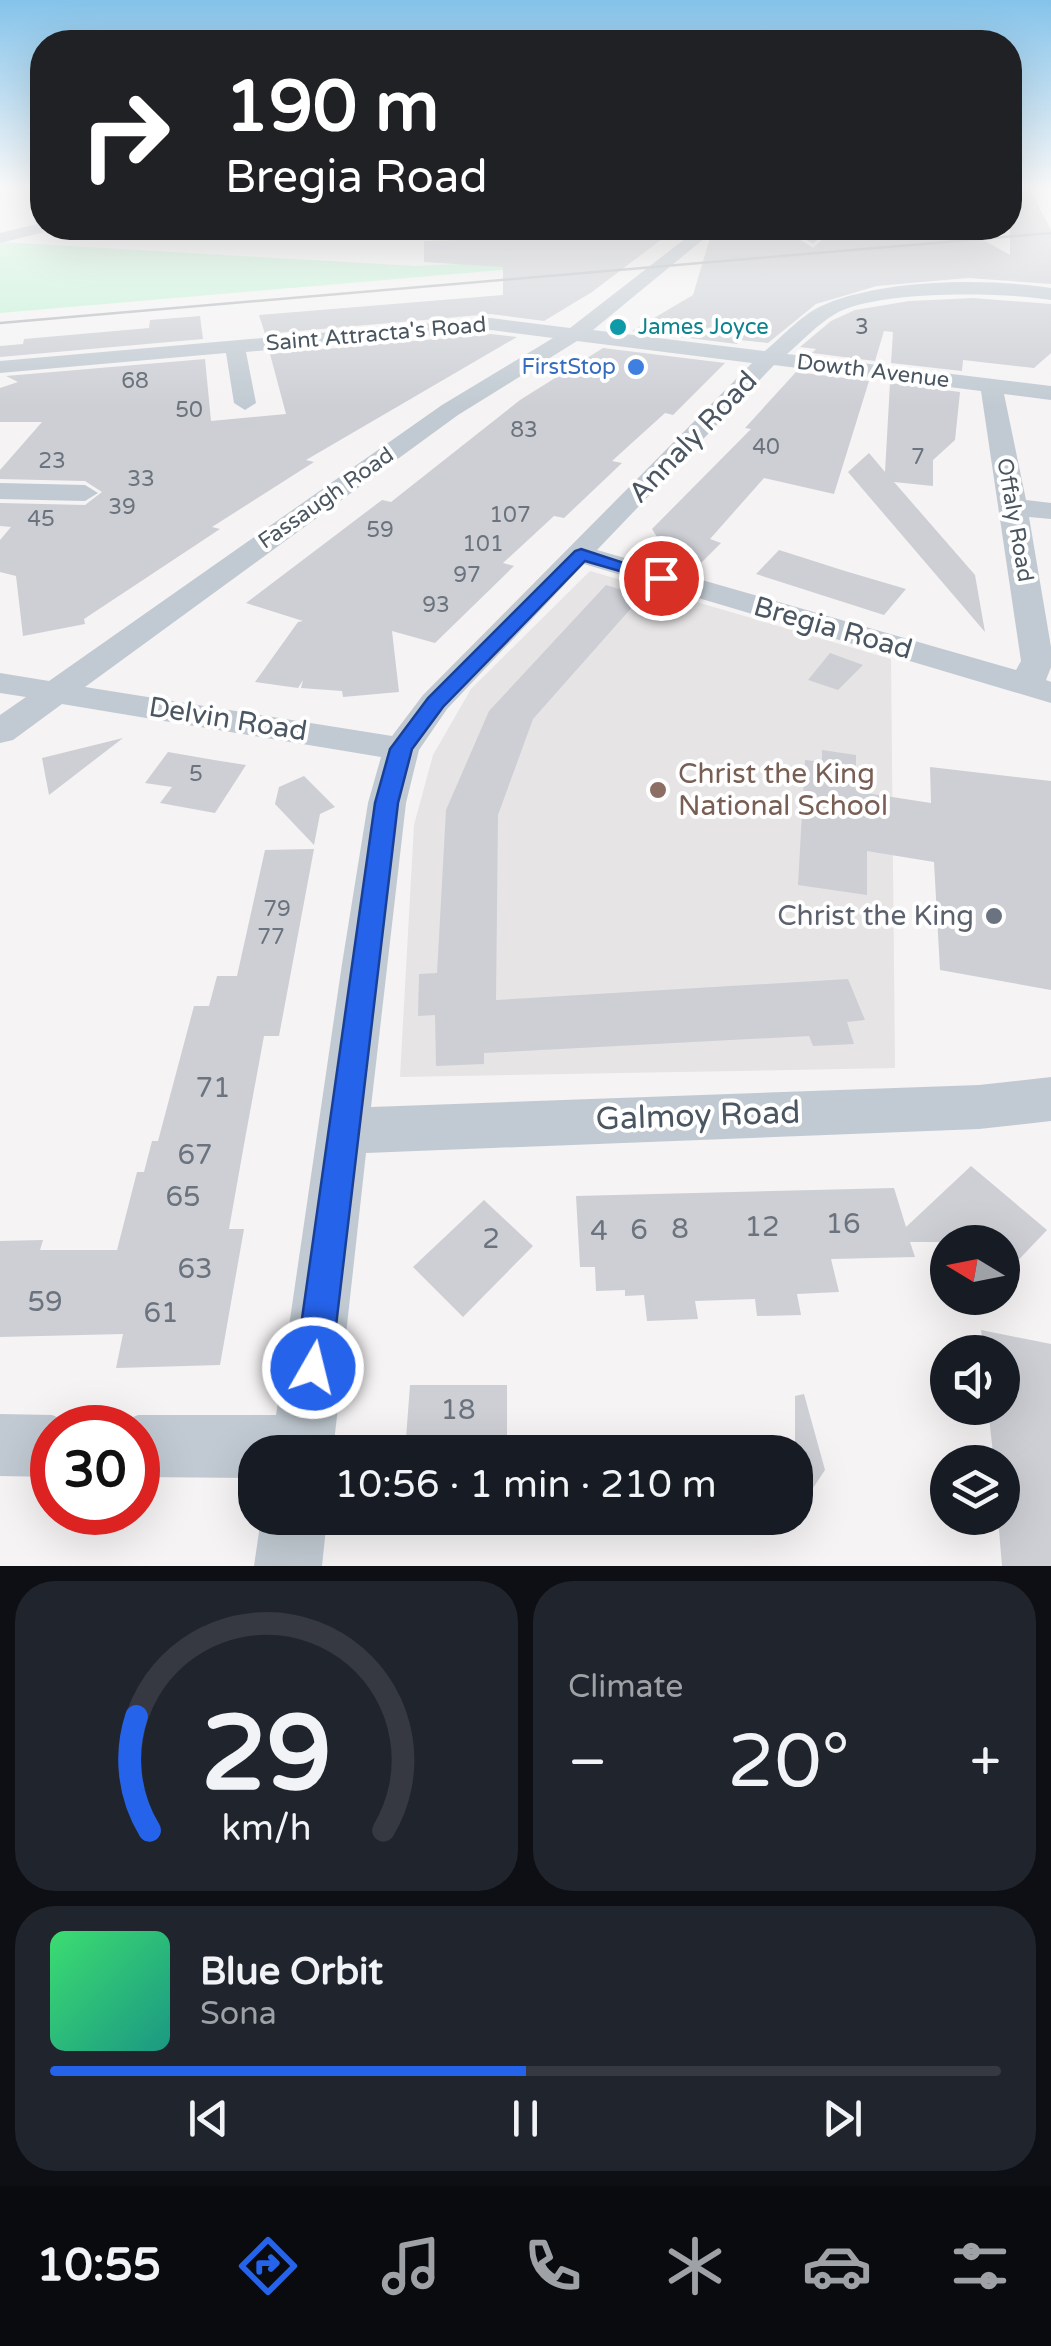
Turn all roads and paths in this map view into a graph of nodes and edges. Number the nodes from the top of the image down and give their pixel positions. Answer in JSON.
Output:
{"nodes":[{"id":1,"x":672,"y":261,"type":"edge"},
{"id":2,"x":1051,"y":294,"type":"edge"},
{"id":3,"x":576,"y":333,"type":"junction"},
{"id":4,"x":235,"y":346,"type":"junction"},
{"id":5,"x":773,"y":358,"type":"junction"},
{"id":6,"x":0,"y":367,"type":"edge"},
{"id":7,"x":991,"y":386,"type":"junction"},
{"id":8,"x":1051,"y":394,"type":"edge"},
{"id":9,"x":245,"y":403,"type":"dead end"},
{"id":10,"x":0,"y":491,"type":"edge"},
{"id":11,"x":85,"y":492,"type":"dead end"},
{"id":12,"x":1014,"y":508,"type":"junction"},
{"id":13,"x":1051,"y":511,"type":"edge"},
{"id":14,"x":581,"y":554,"type":"junction"},
{"id":15,"x":0,"y":684,"type":"edge"},
{"id":16,"x":1039,"y":689,"type":"edge"},
{"id":17,"x":54,"y":692,"type":"junction"},
{"id":18,"x":0,"y":732,"type":"edge"},
{"id":19,"x":401,"y":749,"type":"junction"},
{"id":20,"x":1051,"y":1099,"type":"edge"},
{"id":21,"x":345,"y":1131,"type":"junction"},
{"id":22,"x":304,"y":1435,"type":"edge"},
{"id":23,"x":0,"y":1445,"type":"edge"},
{"id":24,"x":30,"y":1446,"type":"edge"},
{"id":25,"x":160,"y":1447,"type":"edge"},
{"id":26,"x":238,"y":1448,"type":"edge"},
{"id":27,"x":292,"y":1535,"type":"edge"},
{"id":28,"x":288,"y":1566,"type":"edge"}],
"edges":[{"from":1,"to":3,"type":"street","name":"Fassaugh Road"},
{"from":2,"to":5,"type":"street","name":"Annaly Road"},
{"from":3,"to":4,"type":"street","name":"Saint Attracta's Road"},
{"from":3,"to":5,"type":"street","name":"Dowth Avenue"},
{"from":3,"to":17,"type":"street","name":"Fassaugh Road"},
{"from":4,"to":6,"type":"street","name":"Saint Attracta's Road"},
{"from":4,"to":9,"type":"street","name":"Saint Attracta's Road"},
{"from":5,"to":7,"type":"street","name":"Dowth Avenue"},
{"from":5,"to":14,"type":"street","name":"Annaly Road"},
{"from":7,"to":8,"type":"street","name":"Dowth Avenue"},
{"from":7,"to":12,"type":"street","name":"Offaly Road"},
{"from":10,"to":11,"type":"street"},
{"from":12,"to":13,"type":"street"},
{"from":12,"to":16,"type":"street","name":"Offaly Road"},
{"from":14,"to":16,"type":"street","name":"Bregia Road"},
{"from":14,"to":19,"type":"street","name":"Annaly Road"},
{"from":15,"to":17,"type":"street","name":"Delvin Road"},
{"from":17,"to":18,"type":"street","name":"Fassaugh Road"},
{"from":17,"to":19,"type":"street","name":"Delvin Road"},
{"from":19,"to":21,"type":"street","name":"Annaly Road"},
{"from":20,"to":21,"type":"street","name":"Galmoy Road"},
{"from":21,"to":22,"type":"street","name":"Annaly Road"},
{"from":23,"to":24,"type":"street"},
{"from":25,"to":26,"type":"street","name":"Annaly Road"},
{"from":27,"to":28,"type":"street"}]}
